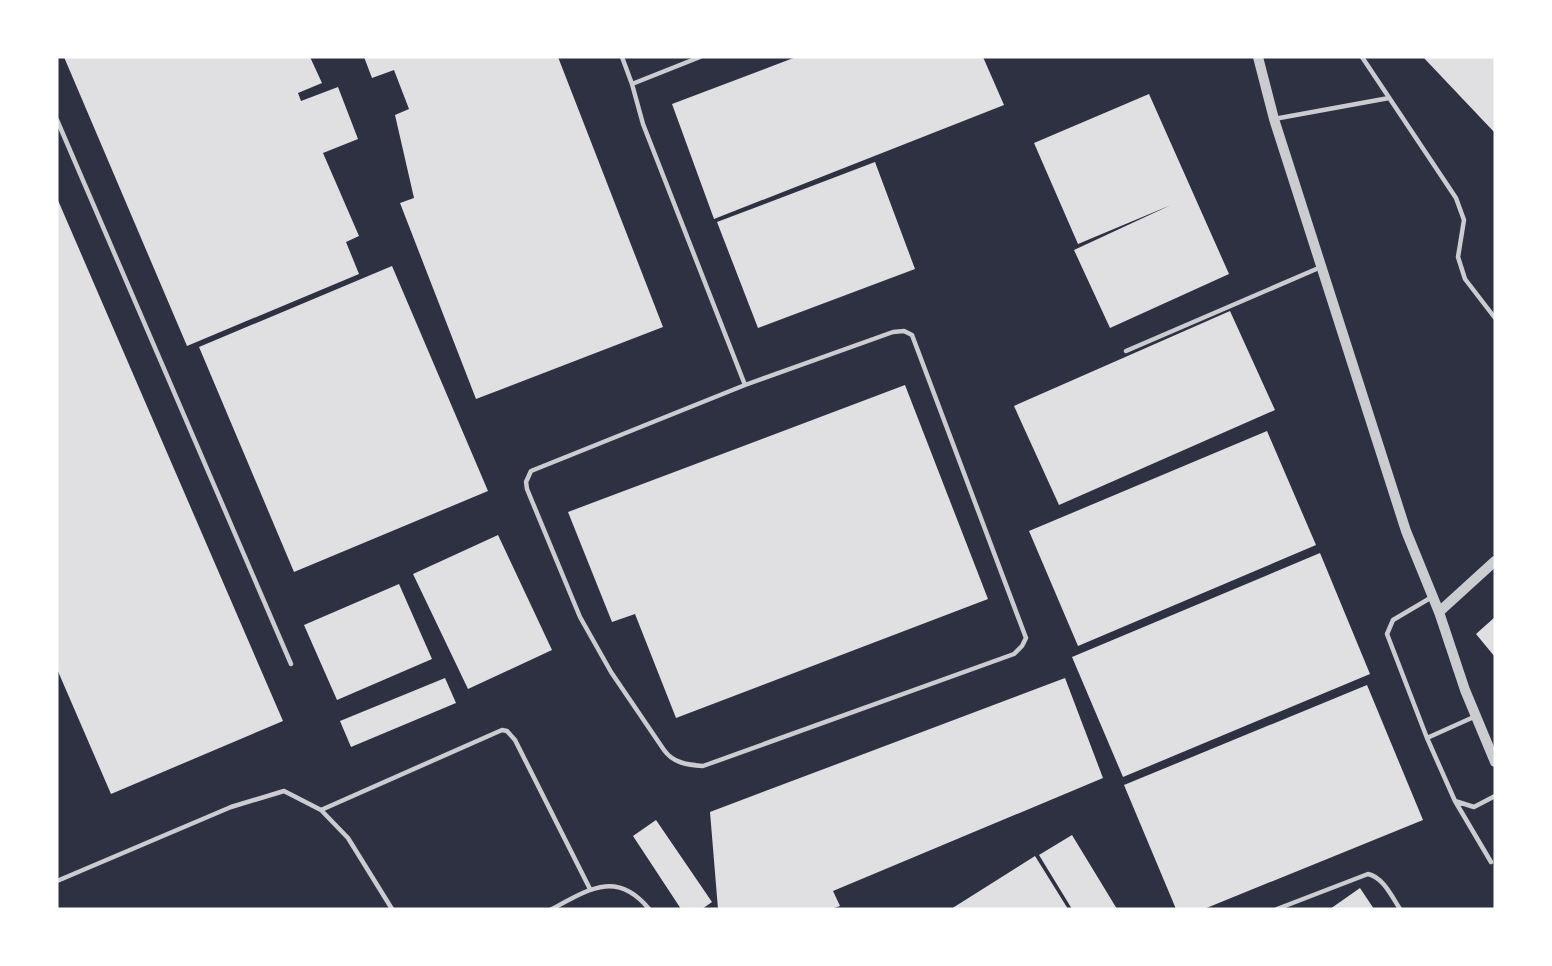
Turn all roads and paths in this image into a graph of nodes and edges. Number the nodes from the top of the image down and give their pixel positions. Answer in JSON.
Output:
{"nodes":[{"id":1,"x":622,"y":57,"type":"edge"},
{"id":2,"x":700,"y":57,"type":"edge"},
{"id":3,"x":1258,"y":57,"type":"edge"},
{"id":4,"x":1362,"y":57,"type":"edge"},
{"id":5,"x":632,"y":84,"type":"junction"},
{"id":6,"x":1389,"y":98,"type":"junction"},
{"id":7,"x":1274,"y":119,"type":"junction"},
{"id":8,"x":57,"y":120,"type":"edge"},
{"id":9,"x":1321,"y":267,"type":"junction"},
{"id":10,"x":1495,"y":318,"type":"edge"},
{"id":11,"x":1126,"y":351,"type":"dead end"},
{"id":12,"x":745,"y":386,"type":"junction"},
{"id":13,"x":1495,"y":561,"type":"edge"},
{"id":14,"x":1432,"y":597,"type":"junction"},
{"id":15,"x":1439,"y":612,"type":"junction"},
{"id":16,"x":291,"y":664,"type":"dead end"},
{"id":17,"x":1476,"y":716,"type":"junction"},
{"id":18,"x":1427,"y":738,"type":"junction"},
{"id":19,"x":1495,"y":762,"type":"edge"},
{"id":20,"x":1495,"y":796,"type":"edge"},
{"id":21,"x":1455,"y":801,"type":"junction"},
{"id":22,"x":321,"y":810,"type":"junction"},
{"id":23,"x":1491,"y":862,"type":"dead end"},
{"id":24,"x":57,"y":881,"type":"edge"},
{"id":25,"x":590,"y":889,"type":"junction"},
{"id":26,"x":393,"y":909,"type":"edge"},
{"id":27,"x":552,"y":909,"type":"edge"},
{"id":28,"x":649,"y":909,"type":"edge"},
{"id":29,"x":1277,"y":909,"type":"edge"},
{"id":30,"x":1400,"y":909,"type":"edge"}],
"edges":[{"from":1,"to":5,"type":"lane"},
{"from":2,"to":5,"type":"lane"},
{"from":3,"to":7,"type":"street"},
{"from":4,"to":6,"type":"lane"},
{"from":5,"to":12,"type":"lane"},
{"from":6,"to":7,"type":"lane"},
{"from":6,"to":10,"type":"lane"},
{"from":7,"to":9,"type":"street"},
{"from":8,"to":16,"type":"lane"},
{"from":9,"to":11,"type":"lane"},
{"from":9,"to":14,"type":"street"},
{"from":12,"to":12,"type":"lane"},
{"from":13,"to":15,"type":"street"},
{"from":14,"to":15,"type":"street"},
{"from":14,"to":18,"type":"lane"},
{"from":15,"to":17,"type":"street"},
{"from":17,"to":18,"type":"lane"},
{"from":17,"to":19,"type":"street"},
{"from":18,"to":21,"type":"lane"},
{"from":20,"to":21,"type":"lane"},
{"from":21,"to":23,"type":"lane"},
{"from":22,"to":24,"type":"lane"},
{"from":22,"to":25,"type":"lane"},
{"from":22,"to":26,"type":"lane"},
{"from":25,"to":27,"type":"lane"},
{"from":25,"to":28,"type":"lane"},
{"from":29,"to":30,"type":"lane"}]}
